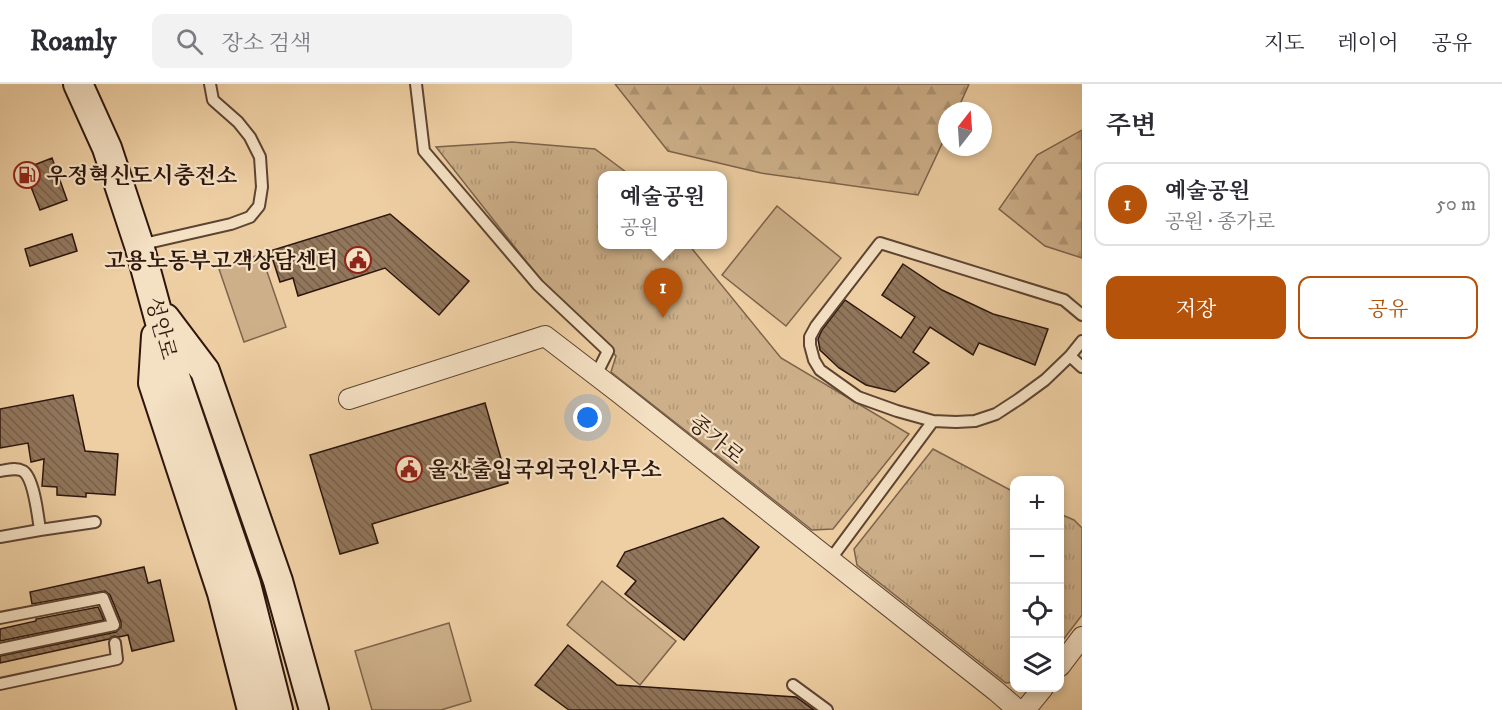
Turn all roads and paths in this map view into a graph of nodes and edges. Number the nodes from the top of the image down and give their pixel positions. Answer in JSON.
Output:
{"nodes":[{"id":1,"x":78,"y":84,"type":"edge"},
{"id":2,"x":210,"y":84,"type":"edge"},
{"id":3,"x":416,"y":84,"type":"edge"},
{"id":4,"x":139,"y":245,"type":"junction"},
{"id":5,"x":157,"y":307,"type":"junction"},
{"id":6,"x":1082,"y":315,"type":"edge"},
{"id":7,"x":1082,"y":341,"type":"edge"},
{"id":8,"x":1070,"y":356,"type":"junction"},
{"id":9,"x":1082,"y":367,"type":"edge"},
{"id":10,"x":596,"y":375,"type":"junction"},
{"id":11,"x":349,"y":399,"type":"dead end"},
{"id":12,"x":933,"y":421,"type":"junction"},
{"id":13,"x":0,"y":471,"type":"edge"},
{"id":14,"x":95,"y":522,"type":"dead end"},
{"id":15,"x":40,"y":530,"type":"junction"},
{"id":16,"x":0,"y":537,"type":"edge"},
{"id":17,"x":830,"y":560,"type":"junction"},
{"id":18,"x":0,"y":618,"type":"edge"},
{"id":19,"x":1082,"y":637,"type":"edge"},
{"id":20,"x":115,"y":643,"type":"dead end"},
{"id":21,"x":0,"y":649,"type":"edge"},
{"id":22,"x":1064,"y":660,"type":"edge"},
{"id":23,"x":0,"y":684,"type":"edge"},
{"id":24,"x":793,"y":686,"type":"dead end"},
{"id":25,"x":1039,"y":692,"type":"edge"},
{"id":26,"x":252,"y":710,"type":"edge"},
{"id":27,"x":278,"y":710,"type":"edge"},
{"id":28,"x":314,"y":710,"type":"edge"},
{"id":29,"x":827,"y":710,"type":"edge"},
{"id":30,"x":1018,"y":710,"type":"edge"},
{"id":31,"x":1026,"y":710,"type":"edge"}],
"edges":[{"from":1,"to":4,"type":"street","name":"성안로"},
{"from":2,"to":4,"type":"lane"},
{"from":3,"to":10,"type":"lane"},
{"from":4,"to":5,"type":"street","name":"성안로"},
{"from":5,"to":26,"type":"street"},
{"from":5,"to":27,"type":"street","name":"성안로"},
{"from":5,"to":28,"type":"street"},
{"from":6,"to":12,"type":"lane"},
{"from":7,"to":8,"type":"lane"},
{"from":8,"to":9,"type":"lane"},
{"from":8,"to":12,"type":"lane"},
{"from":10,"to":11,"type":"street","name":"종가로"},
{"from":10,"to":17,"type":"street","name":"종가로"},
{"from":12,"to":17,"type":"lane"},
{"from":13,"to":15,"type":"lane"},
{"from":14,"to":15,"type":"lane"},
{"from":15,"to":16,"type":"lane"},
{"from":17,"to":30,"type":"street","name":"종가로"},
{"from":18,"to":21,"type":"lane"},
{"from":19,"to":22,"type":"street"},
{"from":20,"to":23,"type":"lane"},
{"from":24,"to":29,"type":"lane"},
{"from":25,"to":31,"type":"street"}]}
